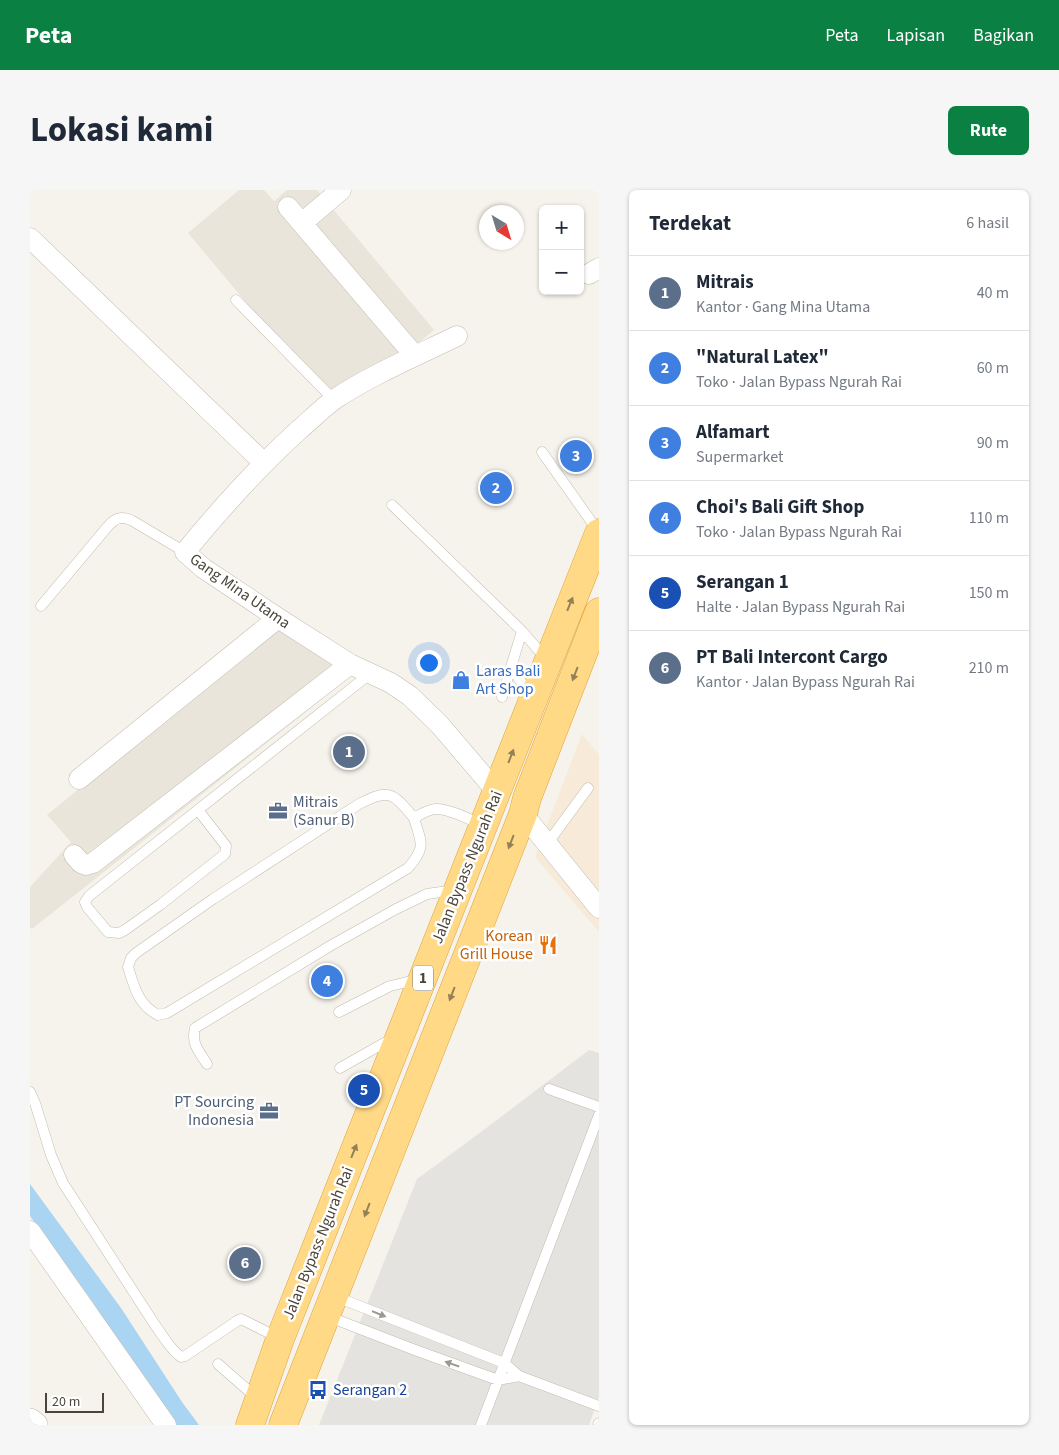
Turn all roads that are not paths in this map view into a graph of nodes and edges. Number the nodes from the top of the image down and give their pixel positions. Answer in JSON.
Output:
{"nodes":[{"id":1,"x":341,"y":190,"type":"edge"},
{"id":2,"x":288,"y":207,"type":"dead end"},
{"id":3,"x":302,"y":223,"type":"junction"},
{"id":4,"x":30,"y":238,"type":"edge"},
{"id":5,"x":236,"y":300,"type":"dead end"},
{"id":6,"x":457,"y":336,"type":"dead end"},
{"id":7,"x":415,"y":356,"type":"junction"},
{"id":8,"x":334,"y":400,"type":"junction"},
{"id":9,"x":542,"y":452,"type":"dead end"},
{"id":10,"x":264,"y":463,"type":"junction"},
{"id":11,"x":392,"y":505,"type":"dead end"},
{"id":12,"x":599,"y":532,"type":"edge"},
{"id":13,"x":185,"y":552,"type":"junction"},
{"id":14,"x":40,"y":606,"type":"dead end"},
{"id":15,"x":599,"y":612,"type":"edge"},
{"id":16,"x":278,"y":618,"type":"junction"},
{"id":17,"x":522,"y":631,"type":"junction"},
{"id":18,"x":548,"y":660,"type":"junction"},
{"id":19,"x":350,"y":664,"type":"junction"},
{"id":20,"x":511,"y":667,"type":"junction"},
{"id":21,"x":371,"y":673,"type":"junction"},
{"id":22,"x":502,"y":697,"type":"dead end"},
{"id":23,"x":533,"y":699,"type":"junction"},
{"id":24,"x":79,"y":779,"type":"dead end"},
{"id":25,"x":588,"y":788,"type":"dead end"},
{"id":26,"x":497,"y":792,"type":"junction"},
{"id":27,"x":198,"y":810,"type":"junction"},
{"id":28,"x":522,"y":814,"type":"junction"},
{"id":29,"x":414,"y":818,"type":"junction"},
{"id":30,"x":482,"y":825,"type":"junction"},
{"id":31,"x":547,"y":844,"type":"junction"},
{"id":32,"x":74,"y":855,"type":"dead end"},
{"id":33,"x":458,"y":889,"type":"junction"},
{"id":34,"x":599,"y":908,"type":"edge"},
{"id":35,"x":423,"y":978,"type":"junction"},
{"id":36,"x":339,"y":1012,"type":"dead end"},
{"id":37,"x":400,"y":1034,"type":"junction"},
{"id":38,"x":207,"y":1064,"type":"dead end"},
{"id":39,"x":340,"y":1068,"type":"dead end"},
{"id":40,"x":549,"y":1089,"type":"dead end"},
{"id":41,"x":30,"y":1092,"type":"edge"},
{"id":42,"x":599,"y":1106,"type":"edge"},
{"id":43,"x":599,"y":1115,"type":"edge"},
{"id":44,"x":30,"y":1231,"type":"edge"},
{"id":45,"x":330,"y":1306,"type":"junction"},
{"id":46,"x":280,"y":1339,"type":"junction"},
{"id":47,"x":218,"y":1364,"type":"dead end"},
{"id":48,"x":504,"y":1364,"type":"junction"},
{"id":49,"x":519,"y":1376,"type":"junction"},
{"id":50,"x":498,"y":1380,"type":"junction"},
{"id":51,"x":599,"y":1406,"type":"edge"},
{"id":52,"x":254,"y":1412,"type":"edge"},
{"id":53,"x":30,"y":1421,"type":"edge"},
{"id":54,"x":35,"y":1425,"type":"edge"},
{"id":55,"x":166,"y":1425,"type":"edge"},
{"id":56,"x":283,"y":1425,"type":"edge"},
{"id":57,"x":481,"y":1425,"type":"edge"}],
"edges":[{"from":1,"to":3,"type":"street"},
{"from":2,"to":3,"type":"street"},
{"from":3,"to":7,"type":"street"},
{"from":4,"to":10,"type":"street"},
{"from":5,"to":8,"type":"lane"},
{"from":6,"to":7,"type":"street","name":"Gang Mina Utama"},
{"from":7,"to":8,"type":"street","name":"Gang Mina Utama"},
{"from":8,"to":10,"type":"street","name":"Gang Mina Utama"},
{"from":9,"to":12,"type":"lane"},
{"from":10,"to":13,"type":"street","name":"Gang Mina Utama"},
{"from":11,"to":17,"type":"lane"},
{"from":18,"to":12,"type":"highway","name":"Jalan Bypass Ngurah Rai","number":"1","one_way":true},
{"from":13,"to":14,"type":"lane"},
{"from":13,"to":16,"type":"street","name":"Gang Mina Utama"},
{"from":15,"to":28,"type":"highway","name":"Jalan Bypass Ngurah Rai","number":"1","one_way":true},
{"from":16,"to":19,"type":"street","name":"Gang Mina Utama"},
{"from":16,"to":24,"type":"street"},
{"from":17,"to":18,"type":"lane"},
{"from":17,"to":20,"type":"lane"},
{"from":18,"to":23,"type":"highway","name":"Jalan Bypass Ngurah Rai","number":"1"},
{"from":19,"to":21,"type":"street","name":"Gang Mina Utama"},
{"from":19,"to":32,"type":"street"},
{"from":20,"to":22,"type":"lane"},
{"from":20,"to":23,"type":"lane"},
{"from":21,"to":26,"type":"street","name":"Gang Mina Utama"},
{"from":21,"to":27,"type":"lane"},
{"from":26,"to":23,"type":"highway","name":"Jalan Bypass Ngurah Rai","number":"1","one_way":true},
{"from":25,"to":31,"type":"lane"},
{"from":26,"to":30,"type":"highway","name":"Jalan Bypass Ngurah Rai","number":"1"},
{"from":27,"to":27,"type":"lane"},
{"from":28,"to":31,"type":"street"},
{"from":28,"to":45,"type":"highway","name":"Jalan Bypass Ngurah Rai","number":"1","one_way":true},
{"from":29,"to":29,"type":"lane"},
{"from":29,"to":30,"type":"lane"},
{"from":30,"to":33,"type":"highway","name":"Jalan Bypass Ngurah Rai","number":"1"},
{"from":31,"to":34,"type":"street"},
{"from":33,"to":35,"type":"highway","name":"Jalan Bypass Ngurah Rai","number":"1"},
{"from":33,"to":38,"type":"lane"},
{"from":35,"to":36,"type":"lane"},
{"from":35,"to":37,"type":"highway","name":"Jalan Bypass Ngurah Rai","number":"1"},
{"from":37,"to":39,"type":"lane"},
{"from":46,"to":37,"type":"highway","name":"Jalan Bypass Ngurah Rai","number":"1","one_way":true},
{"from":40,"to":42,"type":"lane"},
{"from":41,"to":46,"type":"lane"},
{"from":43,"to":48,"type":"lane"},
{"from":44,"to":55,"type":"street"},
{"from":45,"to":48,"type":"lane","one_way":true},
{"from":50,"to":45,"type":"lane","one_way":true},
{"from":45,"to":56,"type":"highway","name":"Jalan Bypass Ngurah Rai","number":"1"},
{"from":46,"to":52,"type":"highway","name":"Jalan Bypass Ngurah Rai","number":"1"},
{"from":47,"to":52,"type":"lane"},
{"from":48,"to":49,"type":"lane"},
{"from":48,"to":50,"type":"lane"},
{"from":49,"to":50,"type":"lane"},
{"from":49,"to":51,"type":"lane"},
{"from":50,"to":57,"type":"lane"},
{"from":53,"to":54,"type":"street"}]}
